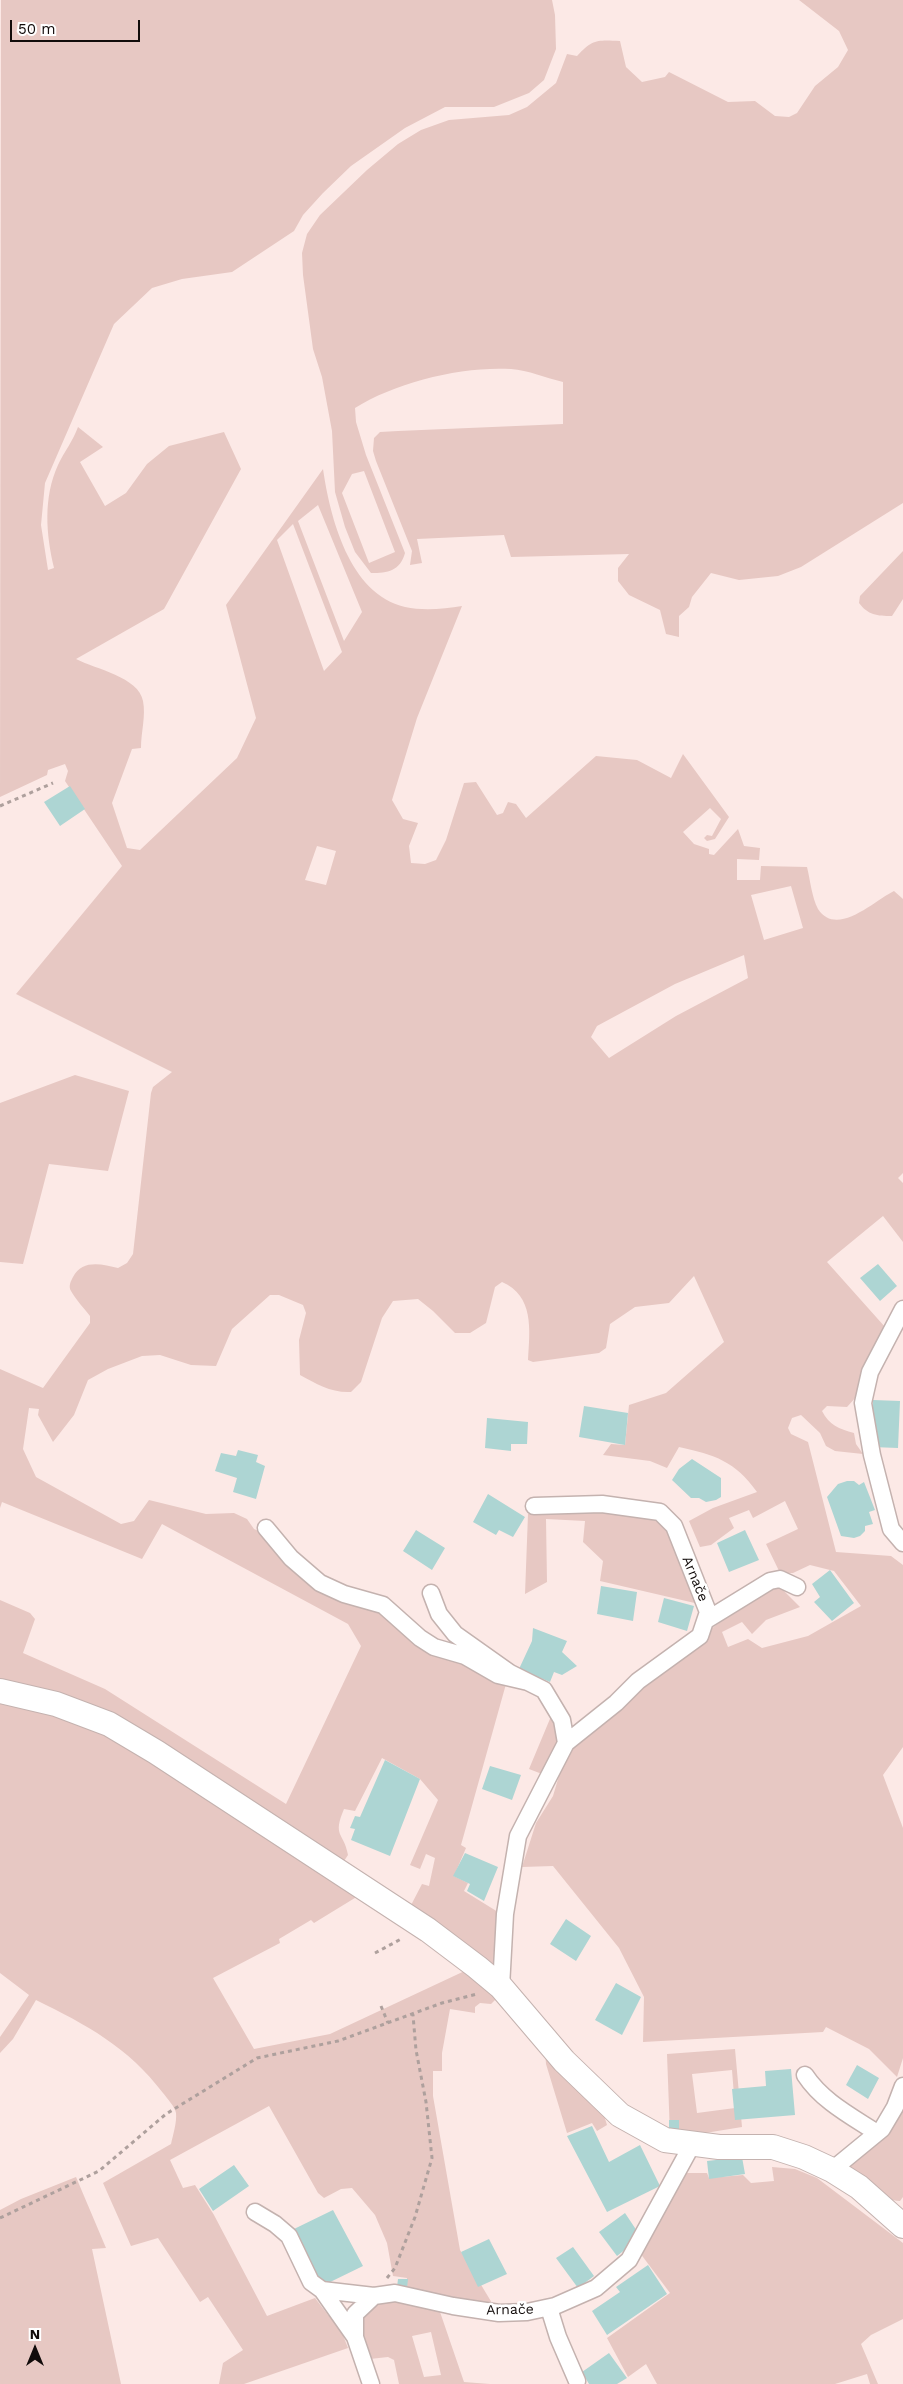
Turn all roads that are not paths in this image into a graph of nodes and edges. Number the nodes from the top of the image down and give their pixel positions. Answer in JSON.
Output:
{"nodes":[{"id":1,"x":903,"y":1309,"type":"edge"},
{"id":2,"x":534,"y":1506,"type":"dead end"},
{"id":3,"x":266,"y":1528,"type":"dead end"},
{"id":4,"x":903,"y":1543,"type":"edge"},
{"id":5,"x":797,"y":1587,"type":"dead end"},
{"id":6,"x":431,"y":1593,"type":"dead end"},
{"id":7,"x":705,"y":1621,"type":"junction"},
{"id":8,"x":528,"y":1682,"type":"junction"},
{"id":9,"x":0,"y":1691,"type":"edge"},
{"id":10,"x":566,"y":1743,"type":"junction"},
{"id":11,"x":501,"y":1988,"type":"junction"},
{"id":12,"x":806,"y":2075,"type":"dead end"},
{"id":13,"x":903,"y":2086,"type":"edge"},
{"id":14,"x":877,"y":2133,"type":"junction"},
{"id":15,"x":693,"y":2143,"type":"junction"},
{"id":16,"x":832,"y":2170,"type":"junction"},
{"id":17,"x":255,"y":2212,"type":"dead end"},
{"id":18,"x":903,"y":2226,"type":"edge"},
{"id":19,"x":322,"y":2290,"type":"junction"},
{"id":20,"x":374,"y":2296,"type":"junction"},
{"id":21,"x":549,"y":2308,"type":"junction"},
{"id":22,"x":355,"y":2337,"type":"junction"},
{"id":23,"x":577,"y":2381,"type":"dead end"},
{"id":24,"x":371,"y":2384,"type":"edge"}],
"edges":[{"from":1,"to":4,"type":"street"},
{"from":2,"to":7,"type":"street","name":"Arnače"},
{"from":3,"to":8,"type":"street"},
{"from":5,"to":7,"type":"street"},
{"from":6,"to":8,"type":"street"},
{"from":7,"to":10,"type":"street","name":"Arnače"},
{"from":8,"to":10,"type":"street"},
{"from":9,"to":11,"type":"street"},
{"from":10,"to":11,"type":"street","name":"Arnače"},
{"from":11,"to":15,"type":"street"},
{"from":12,"to":14,"type":"street"},
{"from":13,"to":14,"type":"street"},
{"from":14,"to":16,"type":"street"},
{"from":15,"to":16,"type":"street"},
{"from":15,"to":21,"type":"street","name":"Arnače"},
{"from":16,"to":18,"type":"street"},
{"from":17,"to":19,"type":"street"},
{"from":19,"to":20,"type":"street","name":"Arnače"},
{"from":19,"to":22,"type":"street"},
{"from":20,"to":21,"type":"street","name":"Arnače"},
{"from":20,"to":22,"type":"street"},
{"from":21,"to":23,"type":"street"},
{"from":22,"to":24,"type":"street"}]}
